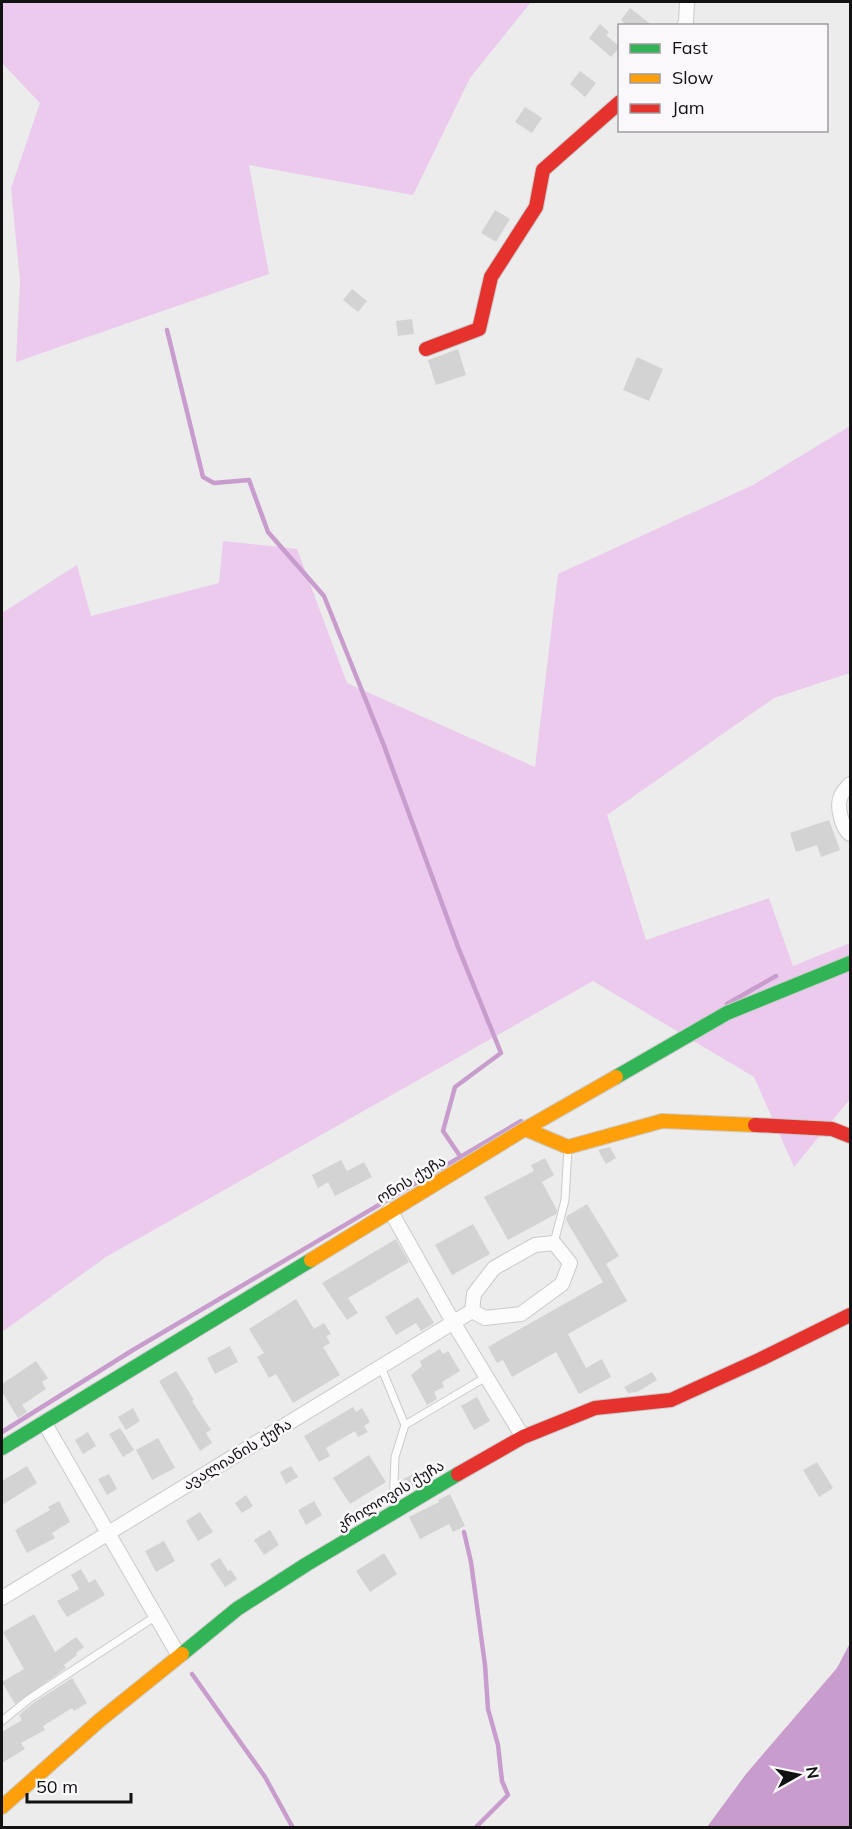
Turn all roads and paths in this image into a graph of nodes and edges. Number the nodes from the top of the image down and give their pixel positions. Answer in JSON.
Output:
{"nodes":[{"id":1,"x":687,"y":2,"type":"edge"},
{"id":2,"x":685,"y":24,"type":"edge"},
{"id":3,"x":618,"y":104,"type":"edge"},
{"id":4,"x":426,"y":349,"type":"dead end"},
{"id":5,"x":850,"y":784,"type":"edge"},
{"id":6,"x":850,"y":834,"type":"edge"},
{"id":7,"x":850,"y":963,"type":"edge"},
{"id":8,"x":525,"y":1130,"type":"junction"},
{"id":9,"x":850,"y":1136,"type":"edge"},
{"id":10,"x":568,"y":1147,"type":"junction"},
{"id":11,"x":390,"y":1210,"type":"junction"},
{"id":12,"x":554,"y":1243,"type":"junction"},
{"id":13,"x":472,"y":1311,"type":"junction"},
{"id":14,"x":850,"y":1315,"type":"edge"},
{"id":15,"x":453,"y":1322,"type":"junction"},
{"id":16,"x":381,"y":1367,"type":"junction"},
{"id":17,"x":486,"y":1377,"type":"junction"},
{"id":18,"x":44,"y":1422,"type":"junction"},
{"id":19,"x":405,"y":1425,"type":"junction"},
{"id":20,"x":523,"y":1437,"type":"junction"},
{"id":21,"x":2,"y":1448,"type":"edge"},
{"id":22,"x":393,"y":1512,"type":"junction"},
{"id":23,"x":108,"y":1533,"type":"junction"},
{"id":24,"x":2,"y":1598,"type":"edge"},
{"id":25,"x":156,"y":1616,"type":"junction"},
{"id":26,"x":179,"y":1656,"type":"junction"},
{"id":27,"x":2,"y":1721,"type":"edge"},
{"id":28,"x":2,"y":1807,"type":"edge"}],
"edges":[{"from":1,"to":2,"type":"street"},
{"from":3,"to":4,"type":"street"},
{"from":5,"to":6,"type":"street"},
{"from":7,"to":8,"type":"street","name":"ონის ქუჩა"},
{"from":8,"to":10,"type":"street"},
{"from":8,"to":11,"type":"street","name":"ონის ქუჩა"},
{"from":9,"to":10,"type":"street"},
{"from":10,"to":12,"type":"lane"},
{"from":11,"to":15,"type":"street"},
{"from":11,"to":18,"type":"street","name":"ონის ქუჩა"},
{"from":12,"to":13,"type":"street"},
{"from":12,"to":13,"type":"street"},
{"from":13,"to":15,"type":"street","name":"ავალიანის ქუჩა"},
{"from":14,"to":20,"type":"street","name":"კრილოვის ქუჩა"},
{"from":15,"to":16,"type":"street","name":"ავალიანის ქუჩა"},
{"from":15,"to":17,"type":"street"},
{"from":16,"to":19,"type":"lane"},
{"from":16,"to":23,"type":"street","name":"ავალიანის ქუჩა"},
{"from":17,"to":19,"type":"lane"},
{"from":17,"to":20,"type":"street"},
{"from":18,"to":21,"type":"street","name":"ონის ქუჩა"},
{"from":18,"to":23,"type":"street"},
{"from":19,"to":22,"type":"lane"},
{"from":20,"to":22,"type":"street","name":"კრილოვის ქუჩა"},
{"from":22,"to":26,"type":"street","name":"კრილოვის ქუჩა"},
{"from":23,"to":24,"type":"street","name":"ავალიანის ქუჩა"},
{"from":23,"to":25,"type":"street"},
{"from":25,"to":26,"type":"street"},
{"from":25,"to":27,"type":"lane"},
{"from":26,"to":28,"type":"street","name":"კრილოვის ქუჩა"}]}
